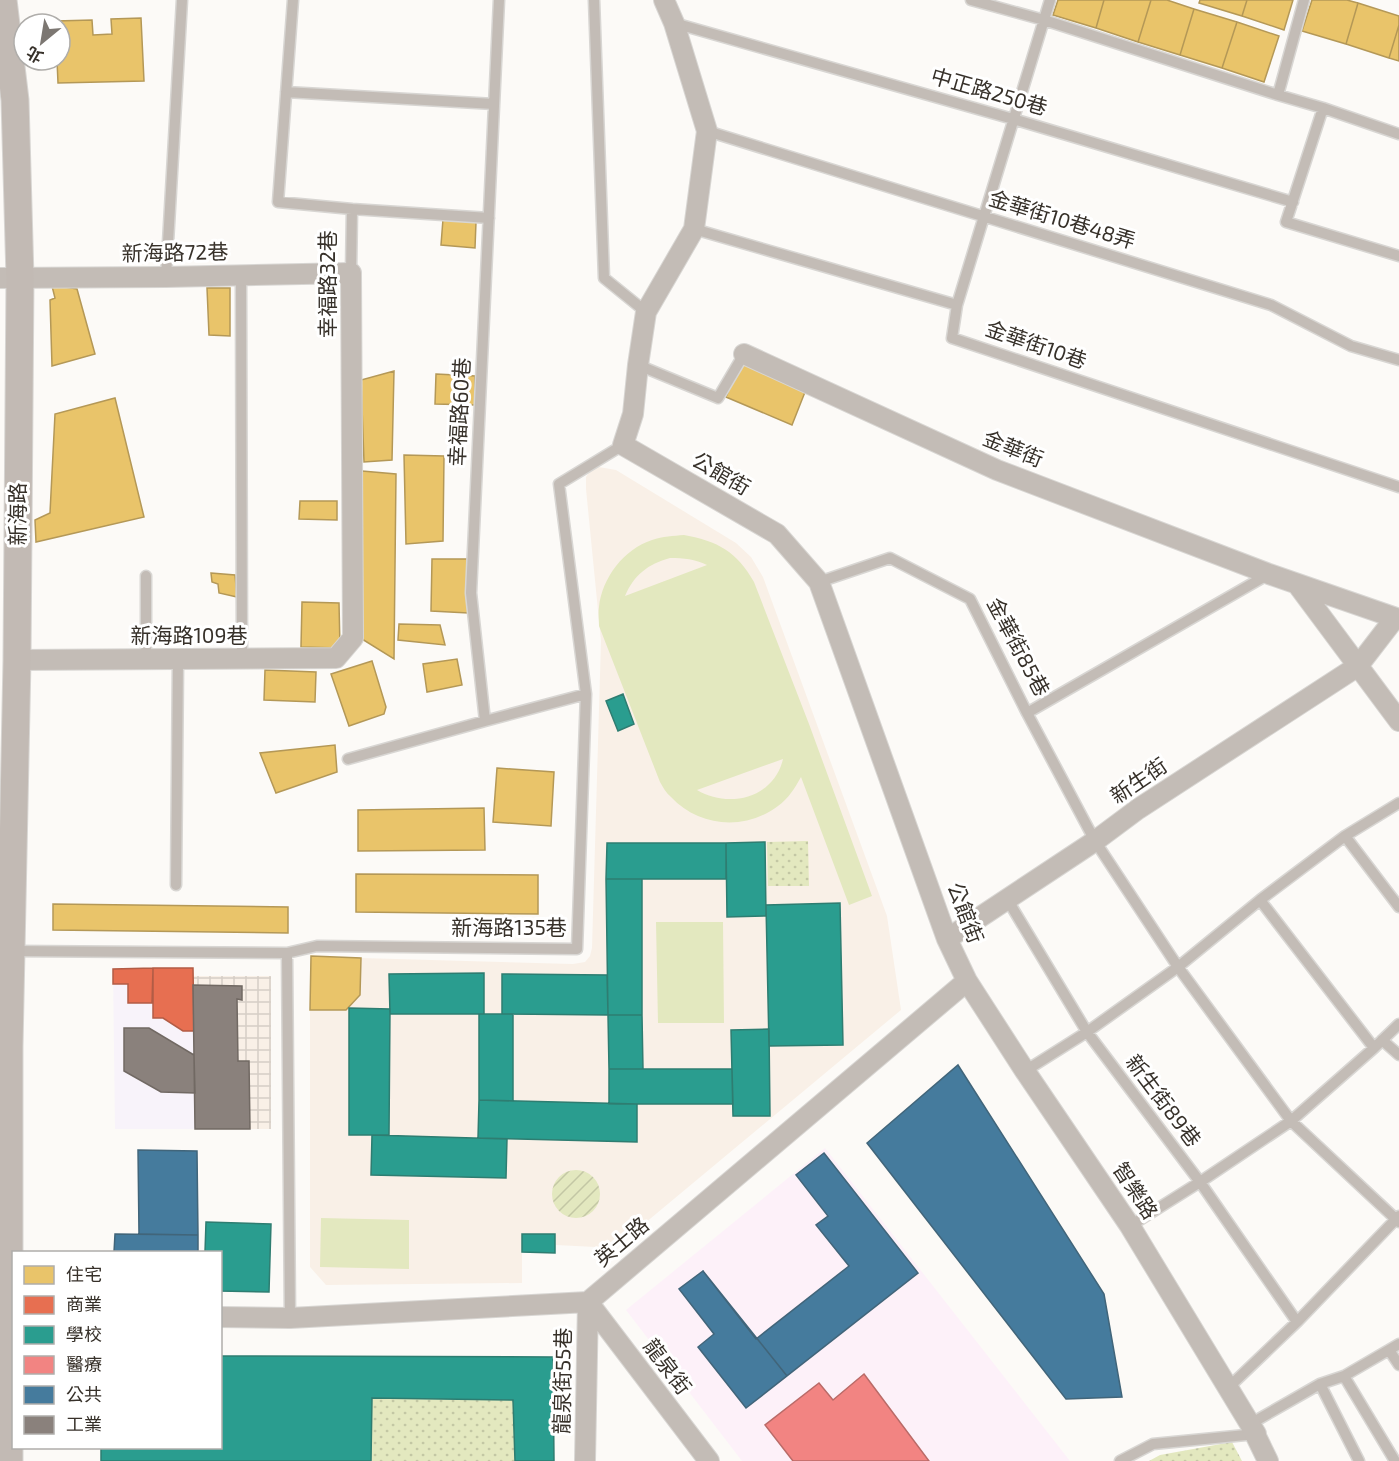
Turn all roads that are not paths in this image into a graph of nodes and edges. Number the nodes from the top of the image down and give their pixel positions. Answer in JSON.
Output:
{"nodes":[{"id":1,"x":3,"y":0,"type":"edge"},
{"id":2,"x":182,"y":0,"type":"edge"},
{"id":3,"x":293,"y":0,"type":"edge"},
{"id":4,"x":499,"y":0,"type":"edge"},
{"id":5,"x":594,"y":0,"type":"edge"},
{"id":6,"x":664,"y":0,"type":"edge"},
{"id":7,"x":971,"y":0,"type":"edge"},
{"id":8,"x":1050,"y":0,"type":"edge"},
{"id":9,"x":1304,"y":0,"type":"edge"},
{"id":10,"x":1044,"y":20,"type":"junction"},
{"id":11,"x":674,"y":23,"type":"junction"},
{"id":12,"x":286,"y":92,"type":"junction"},
{"id":13,"x":1278,"y":95,"type":"junction"},
{"id":14,"x":494,"y":104,"type":"junction"},
{"id":15,"x":1323,"y":108,"type":"junction"},
{"id":16,"x":1013,"y":118,"type":"junction"},
{"id":17,"x":707,"y":131,"type":"junction"},
{"id":18,"x":1399,"y":134,"type":"edge"},
{"id":19,"x":1293,"y":202,"type":"junction"},
{"id":20,"x":352,"y":209,"type":"junction"},
{"id":21,"x":985,"y":217,"type":"junction"},
{"id":22,"x":489,"y":218,"type":"junction"},
{"id":23,"x":694,"y":229,"type":"junction"},
{"id":24,"x":1399,"y":256,"type":"edge"},
{"id":25,"x":351,"y":273,"type":"junction"},
{"id":26,"x":241,"y":276,"type":"junction"},
{"id":27,"x":166,"y":277,"type":"junction"},
{"id":28,"x":10,"y":278,"type":"edge"},
{"id":29,"x":957,"y":305,"type":"junction"},
{"id":30,"x":646,"y":312,"type":"junction"},
{"id":31,"x":744,"y":354,"type":"joint"},
{"id":32,"x":1399,"y":360,"type":"edge"},
{"id":33,"x":638,"y":365,"type":"junction"},
{"id":34,"x":623,"y":445,"type":"junction"},
{"id":35,"x":1399,"y":487,"type":"edge"},
{"id":36,"x":1269,"y":574,"type":"junction"},
{"id":37,"x":146,"y":576,"type":"dead end"},
{"id":38,"x":819,"y":582,"type":"junction"},
{"id":39,"x":1297,"y":584,"type":"junction"},
{"id":40,"x":1397,"y":618,"type":"edge"},
{"id":41,"x":353,"y":638,"type":"joint"},
{"id":42,"x":242,"y":659,"type":"junction"},
{"id":43,"x":17,"y":660,"type":"junction"},
{"id":44,"x":146,"y":660,"type":"junction"},
{"id":45,"x":178,"y":660,"type":"junction"},
{"id":46,"x":1358,"y":666,"type":"junction"},
{"id":47,"x":586,"y":694,"type":"junction"},
{"id":48,"x":1027,"y":713,"type":"junction"},
{"id":49,"x":484,"y":721,"type":"junction"},
{"id":50,"x":1399,"y":721,"type":"edge"},
{"id":51,"x":348,"y":759,"type":"dead end"},
{"id":52,"x":1399,"y":802,"type":"edge"},
{"id":53,"x":1346,"y":836,"type":"junction"},
{"id":54,"x":1095,"y":841,"type":"junction"},
{"id":55,"x":176,"y":885,"type":"dead end"},
{"id":56,"x":1007,"y":898,"type":"junction"},
{"id":57,"x":1260,"y":900,"type":"junction"},
{"id":58,"x":1399,"y":907,"type":"edge"},
{"id":59,"x":947,"y":939,"type":"junction"},
{"id":60,"x":5,"y":952,"type":"edge"},
{"id":61,"x":287,"y":953,"type":"junction"},
{"id":62,"x":1178,"y":967,"type":"junction"},
{"id":63,"x":967,"y":981,"type":"junction"},
{"id":64,"x":1399,"y":1024,"type":"edge"},
{"id":65,"x":1087,"y":1032,"type":"junction"},
{"id":66,"x":1378,"y":1044,"type":"junction"},
{"id":67,"x":1399,"y":1055,"type":"edge"},
{"id":68,"x":1025,"y":1071,"type":"junction"},
{"id":69,"x":1291,"y":1120,"type":"junction"},
{"id":70,"x":4,"y":1151,"type":"edge"},
{"id":71,"x":1200,"y":1182,"type":"junction"},
{"id":72,"x":1398,"y":1219,"type":"edge"},
{"id":73,"x":1130,"y":1226,"type":"junction"},
{"id":74,"x":588,"y":1302,"type":"junction"},
{"id":75,"x":8,"y":1316,"type":"edge"},
{"id":76,"x":222,"y":1317,"type":"edge"},
{"id":77,"x":290,"y":1318,"type":"junction"},
{"id":78,"x":1296,"y":1322,"type":"junction"},
{"id":79,"x":1399,"y":1344,"type":"edge"},
{"id":80,"x":1389,"y":1350,"type":"junction"},
{"id":81,"x":1399,"y":1365,"type":"edge"},
{"id":82,"x":1344,"y":1376,"type":"junction"},
{"id":83,"x":1320,"y":1384,"type":"junction"},
{"id":84,"x":1228,"y":1388,"type":"junction"},
{"id":85,"x":1253,"y":1429,"type":"junction"},
{"id":86,"x":9,"y":1461,"type":"edge"},
{"id":87,"x":585,"y":1461,"type":"edge"},
{"id":88,"x":709,"y":1461,"type":"edge"},
{"id":89,"x":1120,"y":1461,"type":"edge"},
{"id":90,"x":1268,"y":1461,"type":"edge"},
{"id":91,"x":1359,"y":1461,"type":"edge"},
{"id":92,"x":1395,"y":1461,"type":"edge"}],
"edges":[{"from":1,"to":28,"type":"street","name":"新海路"},
{"from":2,"to":27,"type":"lane"},
{"from":3,"to":12,"type":"lane","name":"幸福路32巷"},
{"from":4,"to":14,"type":"lane","name":"幸福路60巷"},
{"from":5,"to":30,"type":"lane"},
{"from":6,"to":11,"type":"street"},
{"from":7,"to":10,"type":"lane"},
{"from":8,"to":10,"type":"lane"},
{"from":9,"to":13,"type":"lane"},
{"from":10,"to":13,"type":"lane"},
{"from":10,"to":16,"type":"lane"},
{"from":11,"to":16,"type":"lane","name":"中正路250巷"},
{"from":11,"to":17,"type":"street"},
{"from":12,"to":14,"type":"lane"},
{"from":12,"to":20,"type":"lane","name":"幸福路32巷"},
{"from":13,"to":15,"type":"lane"},
{"from":14,"to":22,"type":"lane","name":"幸福路60巷"},
{"from":15,"to":18,"type":"lane"},
{"from":15,"to":19,"type":"lane"},
{"from":16,"to":19,"type":"lane","name":"中正路250巷"},
{"from":16,"to":21,"type":"lane"},
{"from":17,"to":21,"type":"lane","name":"金華街10巷48弄"},
{"from":17,"to":23,"type":"street"},
{"from":19,"to":24,"type":"lane"},
{"from":20,"to":22,"type":"lane"},
{"from":20,"to":25,"type":"lane","name":"幸福路32巷"},
{"from":21,"to":29,"type":"lane"},
{"from":21,"to":32,"type":"lane","name":"金華街10巷48弄"},
{"from":22,"to":49,"type":"lane","name":"幸福路60巷"},
{"from":23,"to":29,"type":"lane"},
{"from":23,"to":30,"type":"street"},
{"from":25,"to":26,"type":"street","name":"新海路72巷"},
{"from":25,"to":41,"type":"street","name":"幸福路32巷"},
{"from":26,"to":27,"type":"street","name":"新海路72巷"},
{"from":26,"to":42,"type":"lane"},
{"from":27,"to":28,"type":"street","name":"新海路72巷"},
{"from":28,"to":43,"type":"street","name":"新海路"},
{"from":29,"to":35,"type":"lane","name":"金華街10巷"},
{"from":30,"to":33,"type":"street"},
{"from":31,"to":33,"type":"lane","name":"金華街"},
{"from":31,"to":36,"type":"street","name":"金華街"},
{"from":33,"to":34,"type":"street"},
{"from":34,"to":38,"type":"street","name":"公館街"},
{"from":34,"to":47,"type":"lane","name":"新海路135巷"},
{"from":36,"to":39,"type":"street","name":"金華街"},
{"from":36,"to":48,"type":"lane","name":"金華街85巷"},
{"from":37,"to":44,"type":"lane"},
{"from":38,"to":48,"type":"lane","name":"金華街85巷"},
{"from":38,"to":59,"type":"street","name":"公館街"},
{"from":39,"to":40,"type":"street","name":"金華街"},
{"from":39,"to":46,"type":"street"},
{"from":40,"to":46,"type":"street","name":"新生街"},
{"from":41,"to":42,"type":"street","name":"新海路109巷"},
{"from":42,"to":45,"type":"street","name":"新海路109巷"},
{"from":43,"to":44,"type":"street","name":"新海路109巷"},
{"from":43,"to":60,"type":"street","name":"新海路"},
{"from":44,"to":45,"type":"street","name":"新海路109巷"},
{"from":45,"to":55,"type":"lane"},
{"from":46,"to":50,"type":"street"},
{"from":46,"to":54,"type":"street","name":"新生街"},
{"from":47,"to":49,"type":"lane"},
{"from":47,"to":61,"type":"lane","name":"新海路135巷"},
{"from":48,"to":54,"type":"lane"},
{"from":49,"to":51,"type":"lane"},
{"from":52,"to":53,"type":"lane"},
{"from":53,"to":57,"type":"lane"},
{"from":53,"to":58,"type":"lane"},
{"from":54,"to":56,"type":"street","name":"新生街"},
{"from":54,"to":62,"type":"lane"},
{"from":56,"to":59,"type":"street","name":"新生街"},
{"from":56,"to":65,"type":"lane","name":"新生街89巷"},
{"from":57,"to":62,"type":"lane"},
{"from":57,"to":66,"type":"lane"},
{"from":59,"to":63,"type":"street","name":"公館街"},
{"from":60,"to":61,"type":"lane","name":"新海路135巷"},
{"from":60,"to":70,"type":"street","name":"新海路"},
{"from":61,"to":77,"type":"lane"},
{"from":62,"to":65,"type":"lane"},
{"from":62,"to":69,"type":"lane"},
{"from":63,"to":68,"type":"street","name":"智樂路"},
{"from":63,"to":74,"type":"street","name":"英士路"},
{"from":64,"to":66,"type":"lane"},
{"from":65,"to":68,"type":"lane"},
{"from":65,"to":71,"type":"lane","name":"新生街89巷"},
{"from":66,"to":67,"type":"lane"},
{"from":66,"to":69,"type":"lane"},
{"from":68,"to":73,"type":"street","name":"智樂路"},
{"from":69,"to":71,"type":"lane"},
{"from":69,"to":72,"type":"lane"},
{"from":70,"to":75,"type":"street","name":"新海路"},
{"from":71,"to":73,"type":"lane"},
{"from":71,"to":78,"type":"lane","name":"新生街89巷"},
{"from":72,"to":78,"type":"lane"},
{"from":73,"to":84,"type":"street","name":"智樂路"},
{"from":74,"to":77,"type":"street"},
{"from":74,"to":87,"type":"street","name":"龍泉街55巷"},
{"from":74,"to":88,"type":"street","name":"龍泉街"},
{"from":75,"to":86,"type":"street","name":"新海路"},
{"from":76,"to":77,"type":"street"},
{"from":78,"to":84,"type":"lane"},
{"from":79,"to":80,"type":"lane"},
{"from":80,"to":81,"type":"lane"},
{"from":80,"to":82,"type":"lane"},
{"from":82,"to":83,"type":"lane"},
{"from":82,"to":92,"type":"lane"},
{"from":83,"to":85,"type":"lane"},
{"from":83,"to":91,"type":"lane"},
{"from":84,"to":85,"type":"street","name":"智樂路"},
{"from":85,"to":89,"type":"lane"},
{"from":85,"to":90,"type":"street","name":"智樂路"}]}
